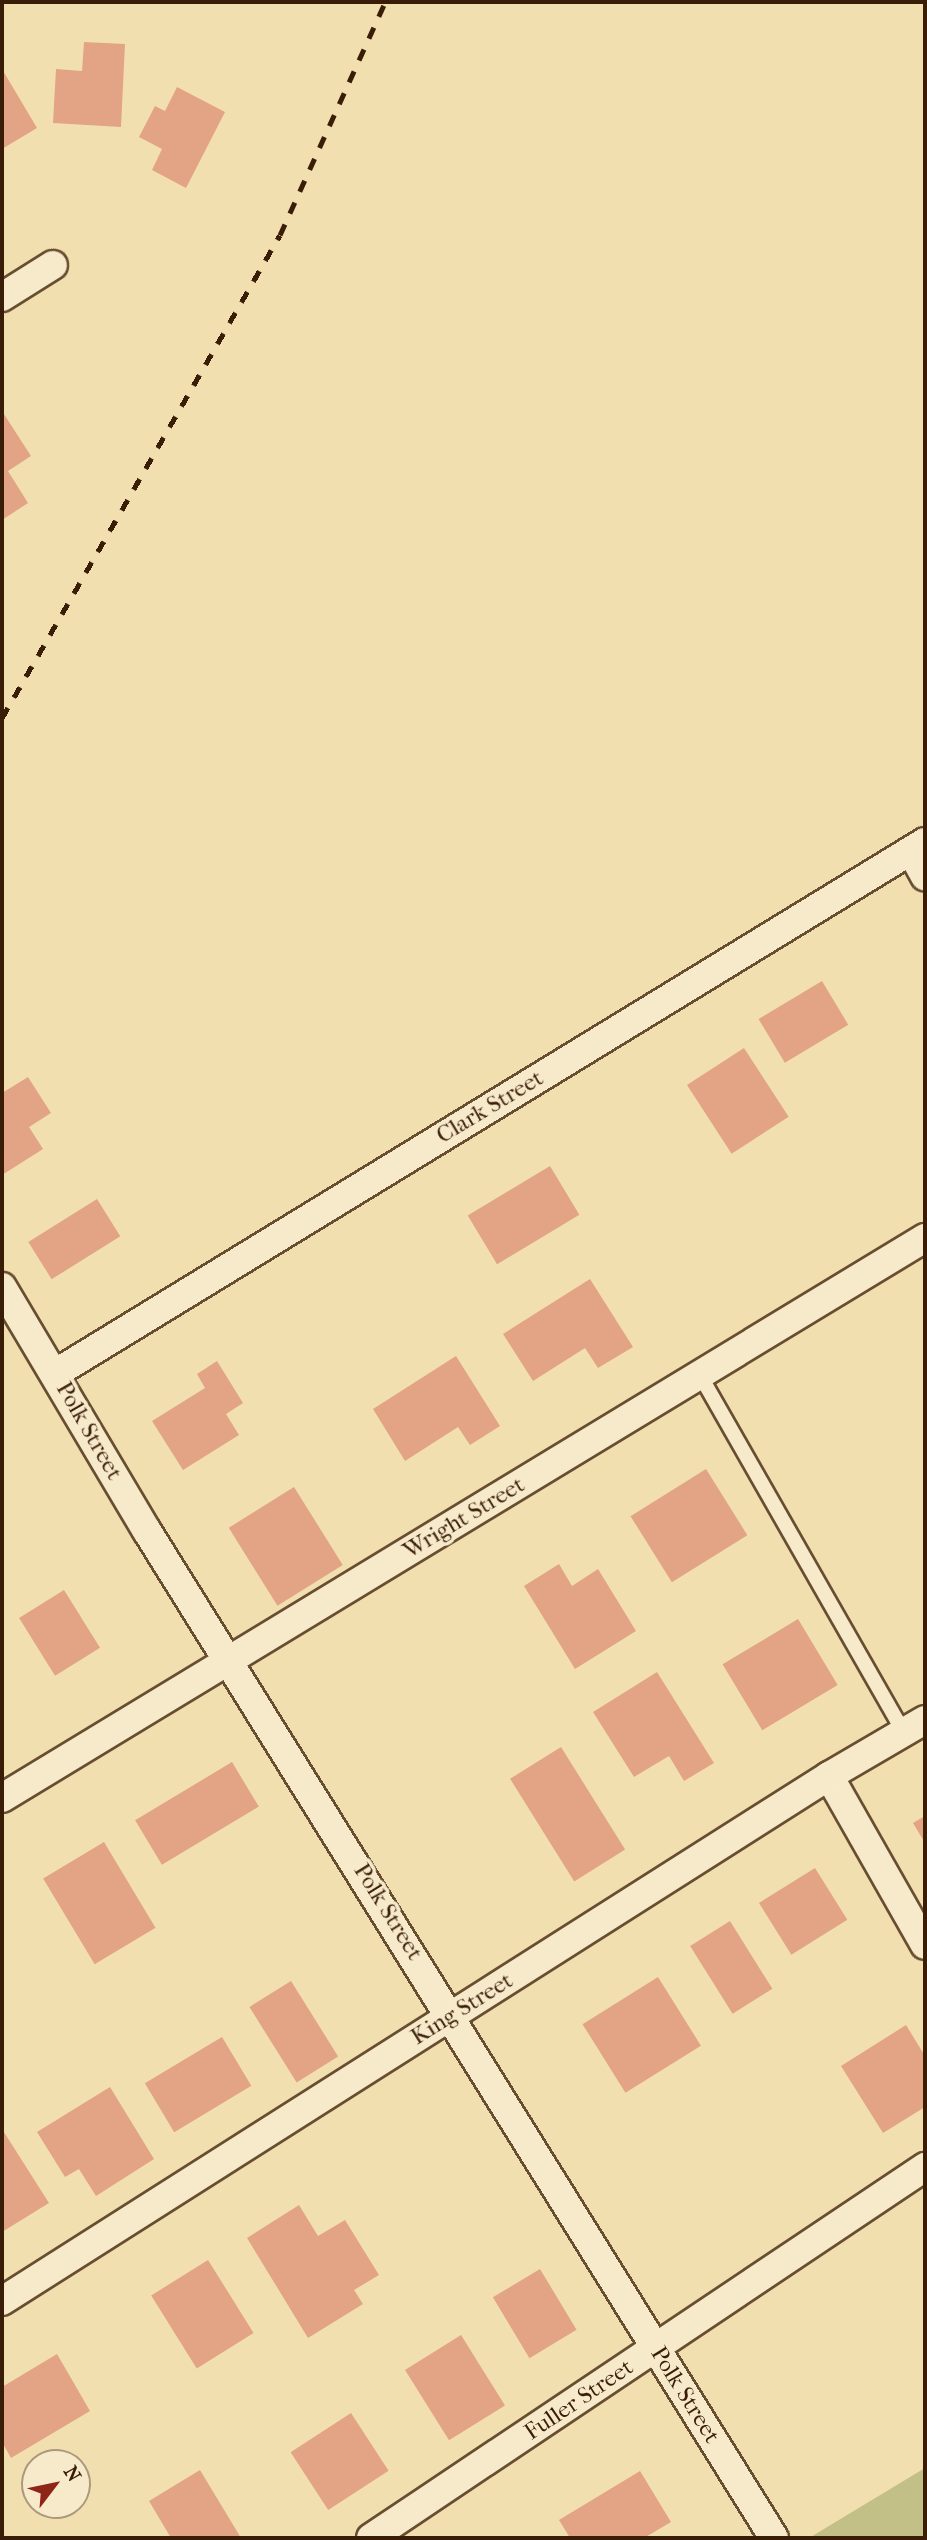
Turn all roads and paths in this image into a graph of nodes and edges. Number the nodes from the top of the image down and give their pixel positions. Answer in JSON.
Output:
{"nodes":[{"id":1,"x":53,"y":265,"type":"dead end"},
{"id":2,"x":2,"y":297,"type":"edge"},
{"id":3,"x":918,"y":846,"type":"edge"},
{"id":4,"x":925,"y":876,"type":"edge"},
{"id":5,"x":925,"y":1237,"type":"edge"},
{"id":6,"x":2,"y":1287,"type":"edge"},
{"id":7,"x":55,"y":1373,"type":"junction"},
{"id":8,"x":700,"y":1375,"type":"junction"},
{"id":9,"x":231,"y":1660,"type":"junction"},
{"id":10,"x":915,"y":1727,"type":"edge"},
{"id":11,"x":829,"y":1776,"type":"junction"},
{"id":12,"x":2,"y":1798,"type":"edge"},
{"id":13,"x":925,"y":1945,"type":"edge"},
{"id":14,"x":452,"y":2015,"type":"junction"},
{"id":15,"x":925,"y":2167,"type":"edge"},
{"id":16,"x":2,"y":2301,"type":"edge"},
{"id":17,"x":657,"y":2349,"type":"junction"},
{"id":18,"x":371,"y":2538,"type":"edge"},
{"id":19,"x":774,"y":2538,"type":"edge"}],
"edges":[{"from":1,"to":2,"type":"street"},
{"from":3,"to":4,"type":"street"},
{"from":3,"to":7,"type":"street","name":"Clark Street"},
{"from":5,"to":8,"type":"street","name":"Wright Street"},
{"from":6,"to":7,"type":"street","name":"Polk Street"},
{"from":7,"to":9,"type":"street","name":"Polk Street"},
{"from":8,"to":9,"type":"street","name":"Wright Street"},
{"from":8,"to":10,"type":"lane"},
{"from":9,"to":12,"type":"street","name":"Wright Street"},
{"from":9,"to":14,"type":"street","name":"Polk Street"},
{"from":10,"to":11,"type":"street","name":"King Street"},
{"from":11,"to":13,"type":"street"},
{"from":11,"to":14,"type":"street","name":"King Street"},
{"from":14,"to":16,"type":"street","name":"King Street"},
{"from":14,"to":17,"type":"street","name":"Polk Street"},
{"from":15,"to":17,"type":"street","name":"Fuller Street"},
{"from":17,"to":18,"type":"street","name":"Fuller Street"},
{"from":17,"to":19,"type":"street","name":"Polk Street"}]}
